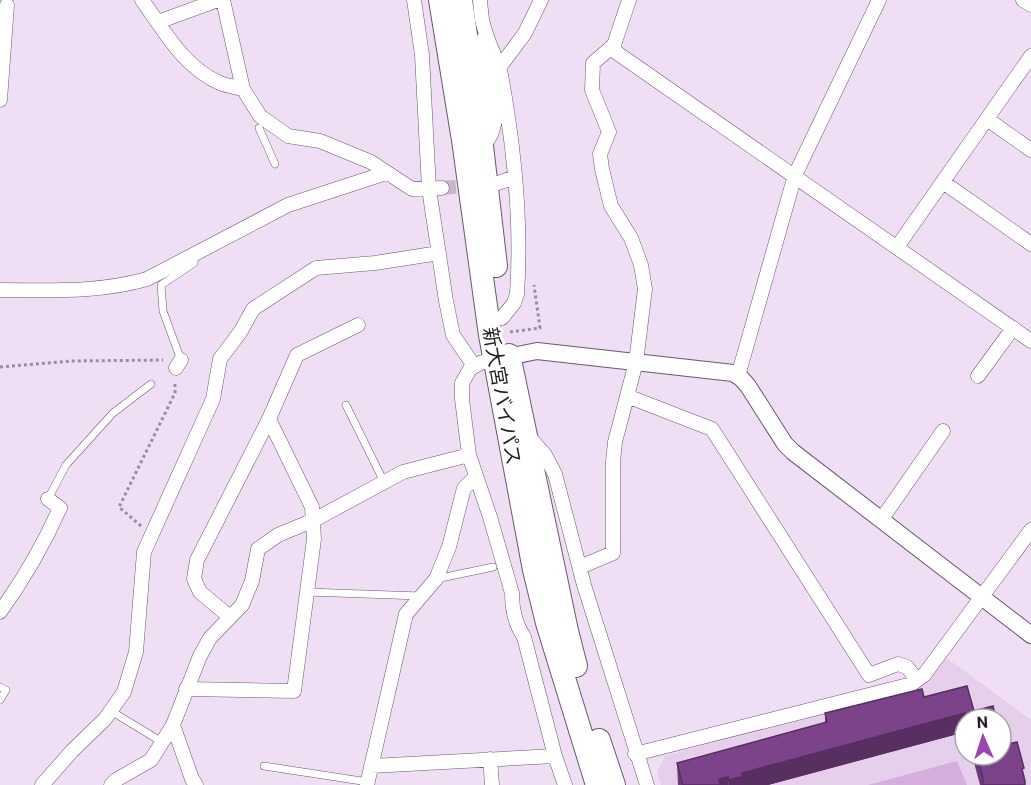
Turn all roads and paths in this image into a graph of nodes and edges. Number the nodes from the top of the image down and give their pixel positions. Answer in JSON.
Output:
{"nodes":[{"id":1,"x":142,"y":0,"type":"edge"},
{"id":2,"x":218,"y":0,"type":"edge"},
{"id":3,"x":223,"y":0,"type":"edge"},
{"id":4,"x":414,"y":0,"type":"edge"},
{"id":5,"x":440,"y":0,"type":"edge"},
{"id":6,"x":461,"y":0,"type":"edge"},
{"id":7,"x":480,"y":0,"type":"edge"},
{"id":8,"x":541,"y":0,"type":"edge"},
{"id":9,"x":629,"y":0,"type":"edge"},
{"id":10,"x":879,"y":0,"type":"edge"},
{"id":11,"x":1023,"y":0,"type":"edge"},
{"id":12,"x":7,"y":5,"type":"edge"},
{"id":13,"x":1031,"y":5,"type":"edge"},
{"id":14,"x":158,"y":22,"type":"junction"},
{"id":15,"x":483,"y":27,"type":"junction"},
{"id":16,"x":610,"y":48,"type":"junction"},
{"id":17,"x":1031,"y":56,"type":"edge"},
{"id":18,"x":499,"y":68,"type":"junction"},
{"id":19,"x":243,"y":88,"type":"junction"},
{"id":20,"x":0,"y":100,"type":"edge"},
{"id":21,"x":987,"y":120,"type":"junction"},
{"id":22,"x":259,"y":128,"type":"dead end"},
{"id":23,"x":482,"y":146,"type":"junction"},
{"id":24,"x":1031,"y":150,"type":"edge"},
{"id":25,"x":274,"y":164,"type":"dead end"},
{"id":26,"x":386,"y":173,"type":"junction"},
{"id":27,"x":795,"y":175,"type":"junction"},
{"id":28,"x":515,"y":177,"type":"junction"},
{"id":29,"x":943,"y":182,"type":"junction"},
{"id":30,"x":498,"y":183,"type":"dead end"},
{"id":31,"x":436,"y":189,"type":"junction"},
{"id":32,"x":1031,"y":244,"type":"edge"},
{"id":33,"x":897,"y":247,"type":"junction"},
{"id":34,"x":439,"y":253,"type":"junction"},
{"id":35,"x":195,"y":255,"type":"junction"},
{"id":36,"x":0,"y":290,"type":"edge"},
{"id":37,"x":502,"y":318,"type":"junction"},
{"id":38,"x":358,"y":325,"type":"dead end"},
{"id":39,"x":1013,"y":328,"type":"junction"},
{"id":40,"x":1031,"y":341,"type":"edge"},
{"id":41,"x":492,"y":361,"type":"junction"},
{"id":42,"x":636,"y":362,"type":"junction"},
{"id":43,"x":178,"y":364,"type":"junction"},
{"id":44,"x":0,"y":366,"type":"edge"},
{"id":45,"x":738,"y":376,"type":"junction"},
{"id":46,"x":978,"y":376,"type":"dead end"},
{"id":47,"x":151,"y":384,"type":"dead end"},
{"id":48,"x":627,"y":396,"type":"junction"},
{"id":49,"x":346,"y":405,"type":"dead end"},
{"id":50,"x":269,"y":419,"type":"junction"},
{"id":51,"x":943,"y":431,"type":"dead end"},
{"id":52,"x":526,"y":434,"type":"junction"},
{"id":53,"x":469,"y":455,"type":"junction"},
{"id":54,"x":476,"y":477,"type":"junction"},
{"id":55,"x":384,"y":482,"type":"junction"},
{"id":56,"x":48,"y":499,"type":"joint"},
{"id":57,"x":881,"y":519,"type":"junction"},
{"id":58,"x":314,"y":520,"type":"junction"},
{"id":59,"x":1031,"y":530,"type":"edge"},
{"id":60,"x":151,"y":536,"type":"junction"},
{"id":61,"x":492,"y":567,"type":"dead end"},
{"id":62,"x":580,"y":567,"type":"junction"},
{"id":63,"x":436,"y":579,"type":"junction"},
{"id":64,"x":307,"y":592,"type":"junction"},
{"id":65,"x":421,"y":596,"type":"junction"},
{"id":66,"x":981,"y":597,"type":"junction"},
{"id":67,"x":0,"y":612,"type":"edge"},
{"id":68,"x":230,"y":617,"type":"junction"},
{"id":69,"x":1031,"y":635,"type":"edge"},
{"id":70,"x":917,"y":680,"type":"junction"},
{"id":71,"x":0,"y":687,"type":"edge"},
{"id":72,"x":186,"y":689,"type":"junction"},
{"id":73,"x":0,"y":699,"type":"edge"},
{"id":74,"x":111,"y":711,"type":"junction"},
{"id":75,"x":173,"y":725,"type":"junction"},
{"id":76,"x":162,"y":742,"type":"junction"},
{"id":77,"x":635,"y":754,"type":"junction"},
{"id":78,"x":555,"y":756,"type":"junction"},
{"id":79,"x":490,"y":759,"type":"junction"},
{"id":80,"x":264,"y":766,"type":"dead end"},
{"id":81,"x":371,"y":766,"type":"junction"},
{"id":82,"x":368,"y":784,"type":"edge"},
{"id":83,"x":42,"y":785,"type":"edge"},
{"id":84,"x":111,"y":785,"type":"edge"},
{"id":85,"x":196,"y":785,"type":"edge"},
{"id":86,"x":492,"y":785,"type":"edge"},
{"id":87,"x":565,"y":785,"type":"edge"},
{"id":88,"x":597,"y":785,"type":"edge"},
{"id":89,"x":614,"y":785,"type":"edge"},
{"id":90,"x":647,"y":785,"type":"edge"}],
"edges":[{"from":1,"to":14,"type":"street"},
{"from":2,"to":14,"type":"street"},
{"from":3,"to":19,"type":"street"},
{"from":4,"to":31,"type":"street"},
{"from":5,"to":41,"type":"highway","name":"新大宮バイパス"},
{"from":6,"to":23,"type":"highway","name":"新大宮バイパス"},
{"from":7,"to":15,"type":"street"},
{"from":8,"to":18,"type":"street"},
{"from":9,"to":16,"type":"street"},
{"from":10,"to":27,"type":"street"},
{"from":11,"to":13,"type":"street"},
{"from":12,"to":20,"type":"street"},
{"from":14,"to":19,"type":"street"},
{"from":15,"to":18,"type":"street"},
{"from":15,"to":23,"type":"street"},
{"from":16,"to":27,"type":"street"},
{"from":16,"to":42,"type":"street"},
{"from":17,"to":21,"type":"street"},
{"from":18,"to":28,"type":"street"},
{"from":19,"to":26,"type":"street"},
{"from":21,"to":24,"type":"street"},
{"from":21,"to":29,"type":"street"},
{"from":22,"to":25,"type":"lane"},
{"from":23,"to":37,"type":"highway","name":"新大宮バイパス"},
{"from":26,"to":31,"type":"street"},
{"from":26,"to":35,"type":"street"},
{"from":27,"to":33,"type":"street"},
{"from":27,"to":45,"type":"street"},
{"from":28,"to":30,"type":"street"},
{"from":28,"to":37,"type":"street"},
{"from":29,"to":32,"type":"street"},
{"from":29,"to":33,"type":"street"},
{"from":31,"to":34,"type":"street"},
{"from":33,"to":39,"type":"street"},
{"from":34,"to":41,"type":"street"},
{"from":34,"to":60,"type":"street"},
{"from":35,"to":36,"type":"street"},
{"from":35,"to":43,"type":"lane"},
{"from":37,"to":41,"type":"highway","name":"新大宮バイパス"},
{"from":38,"to":50,"type":"street"},
{"from":39,"to":40,"type":"street"},
{"from":39,"to":46,"type":"street"},
{"from":41,"to":42,"type":"street"},
{"from":41,"to":52,"type":"highway","name":"新大宮バイパス"},
{"from":41,"to":53,"type":"street"},
{"from":41,"to":88,"type":"highway","name":"新大宮バイパス"},
{"from":42,"to":45,"type":"street"},
{"from":42,"to":48,"type":"street"},
{"from":43,"to":44,"type":"path"},
{"from":43,"to":60,"type":"path"},
{"from":45,"to":57,"type":"street"},
{"from":47,"to":56,"type":"lane"},
{"from":48,"to":62,"type":"street"},
{"from":48,"to":70,"type":"street"},
{"from":49,"to":55,"type":"lane"},
{"from":50,"to":58,"type":"street"},
{"from":50,"to":68,"type":"street"},
{"from":51,"to":57,"type":"street"},
{"from":52,"to":62,"type":"street"},
{"from":52,"to":89,"type":"highway","name":"新大宮バイパス"},
{"from":53,"to":54,"type":"street"},
{"from":53,"to":55,"type":"street"},
{"from":54,"to":63,"type":"street"},
{"from":54,"to":78,"type":"street"},
{"from":55,"to":58,"type":"street"},
{"from":56,"to":67,"type":"street"},
{"from":57,"to":66,"type":"street"},
{"from":58,"to":64,"type":"street"},
{"from":58,"to":68,"type":"street"},
{"from":59,"to":66,"type":"street"},
{"from":60,"to":74,"type":"street"},
{"from":61,"to":63,"type":"lane"},
{"from":62,"to":77,"type":"street"},
{"from":63,"to":65,"type":"street"},
{"from":64,"to":65,"type":"lane"},
{"from":64,"to":72,"type":"street"},
{"from":65,"to":81,"type":"street"},
{"from":66,"to":69,"type":"street"},
{"from":66,"to":70,"type":"street"},
{"from":68,"to":72,"type":"street"},
{"from":70,"to":77,"type":"street"},
{"from":71,"to":73,"type":"lane"},
{"from":72,"to":75,"type":"street"},
{"from":74,"to":76,"type":"lane"},
{"from":74,"to":83,"type":"street"},
{"from":75,"to":76,"type":"street"},
{"from":75,"to":85,"type":"street"},
{"from":76,"to":84,"type":"street"},
{"from":77,"to":90,"type":"street"},
{"from":78,"to":79,"type":"street"},
{"from":78,"to":87,"type":"street"},
{"from":79,"to":81,"type":"street"},
{"from":79,"to":86,"type":"street"},
{"from":80,"to":82,"type":"lane"},
{"from":81,"to":82,"type":"street"}]}
